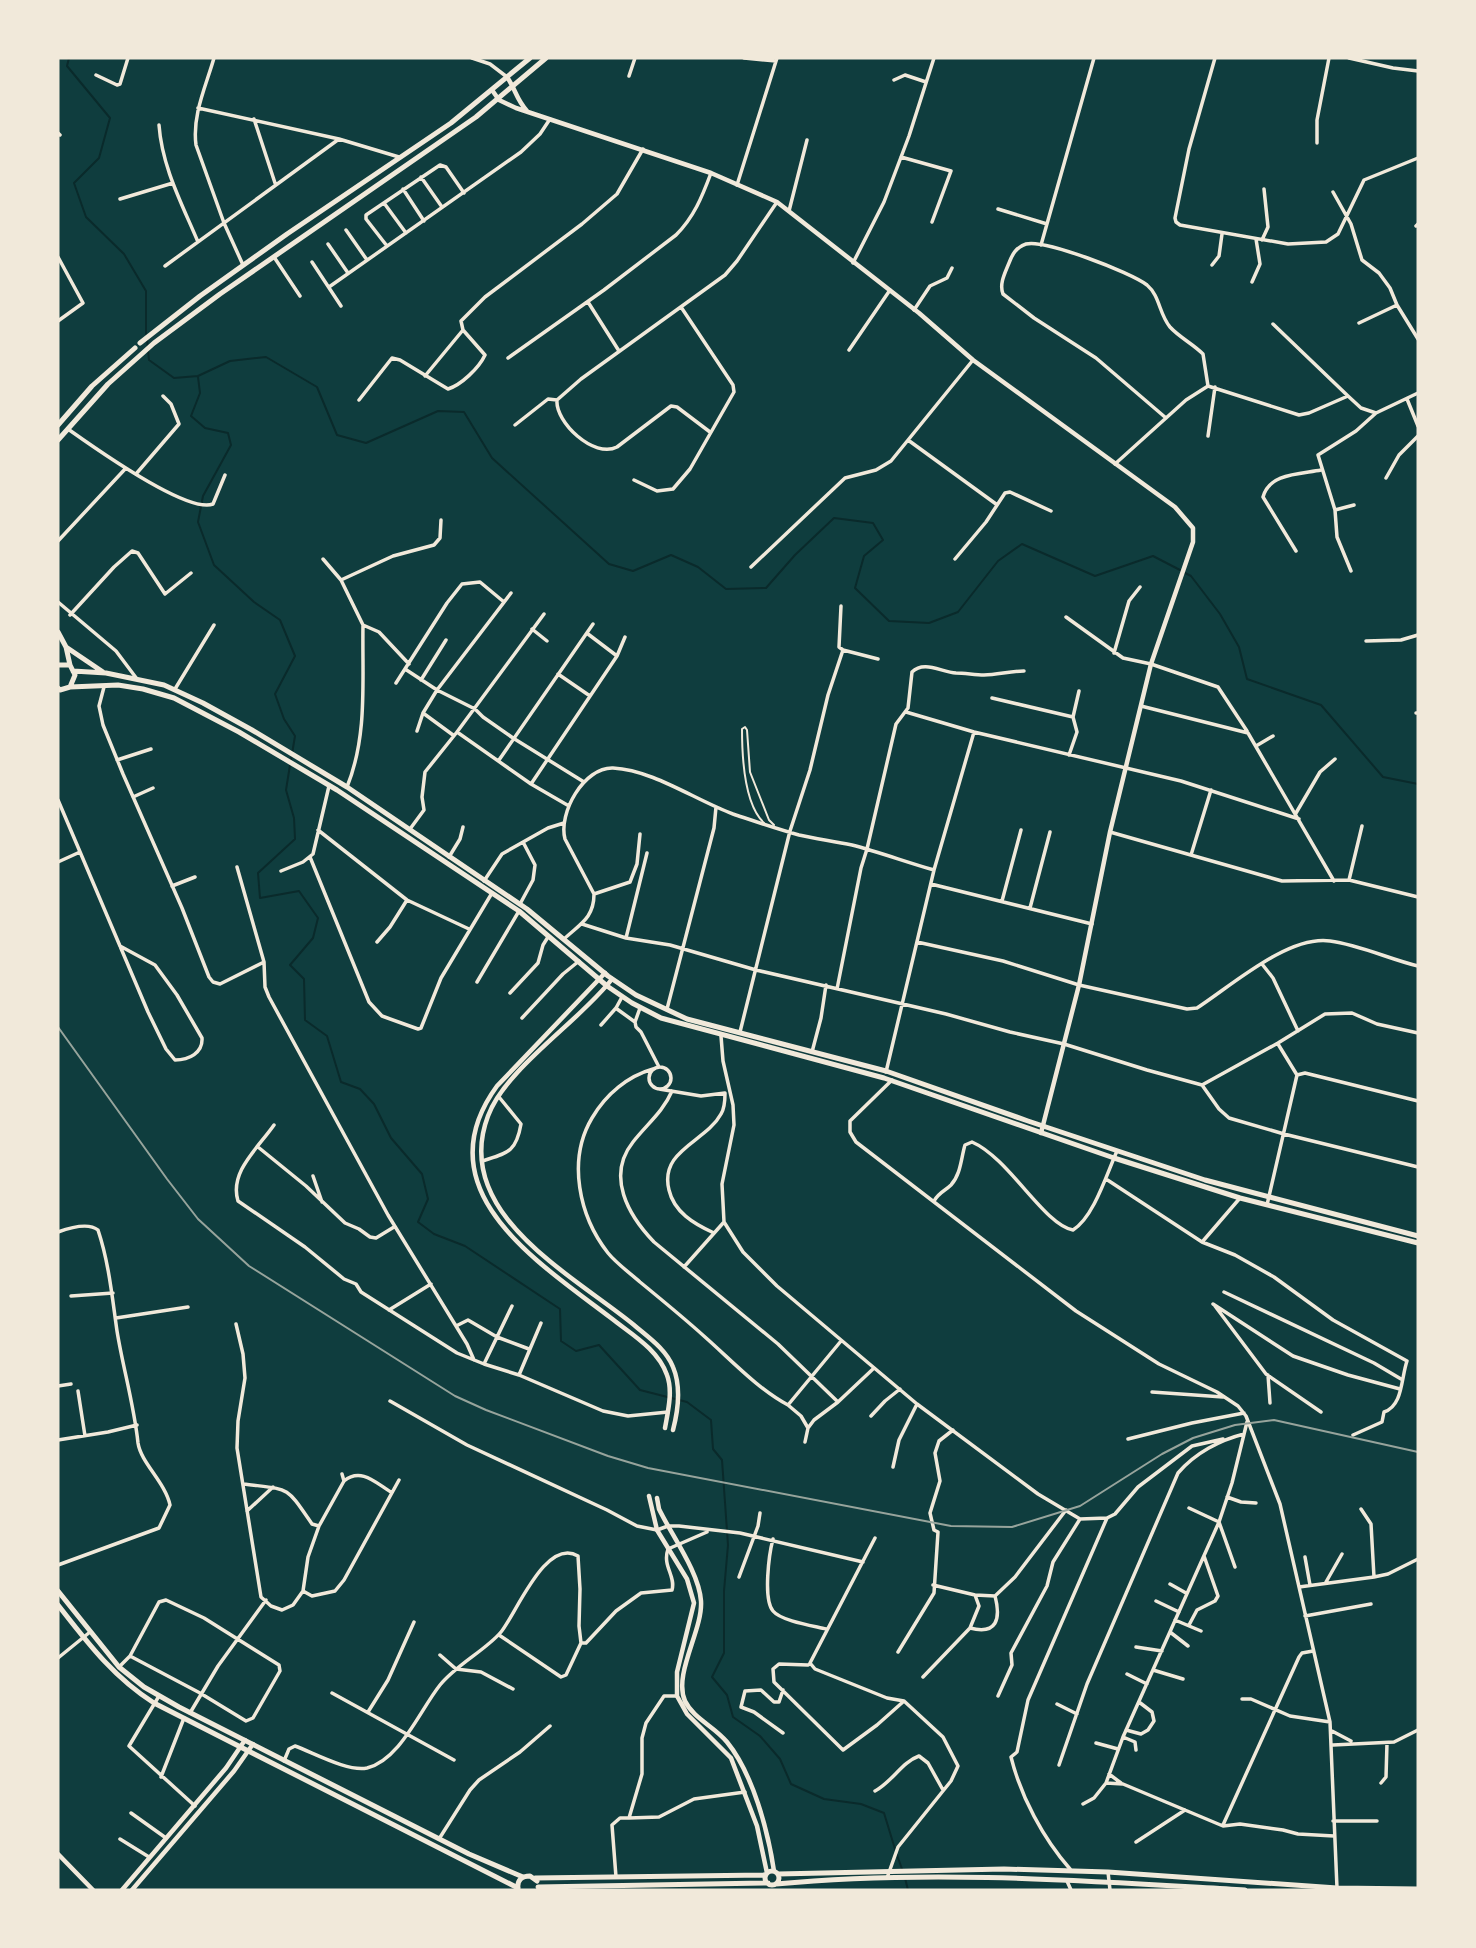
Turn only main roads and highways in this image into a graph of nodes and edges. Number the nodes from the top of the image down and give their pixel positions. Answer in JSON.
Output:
{"nodes":[{"id":1,"x":530,"y":58,"type":"edge"},
{"id":2,"x":546,"y":58,"type":"edge"},
{"id":3,"x":507,"y":77,"type":"junction"},
{"id":4,"x":514,"y":87,"type":"junction"},
{"id":5,"x":492,"y":90,"type":"junction"},
{"id":6,"x":499,"y":100,"type":"junction"},
{"id":7,"x":528,"y":112,"type":"junction"},
{"id":8,"x":140,"y":343,"type":"joint"},
{"id":9,"x":135,"y":348,"type":"joint"},
{"id":10,"x":58,"y":425,"type":"edge"},
{"id":11,"x":58,"y":440,"type":"edge"},
{"id":12,"x":58,"y":632,"type":"edge"},
{"id":13,"x":65,"y":647,"type":"junction"},
{"id":14,"x":58,"y":665,"type":"edge"},
{"id":15,"x":72,"y":668,"type":"junction"},
{"id":16,"x":106,"y":673,"type":"junction"},
{"id":17,"x":70,"y":687,"type":"junction"},
{"id":18,"x":58,"y":690,"type":"edge"},
{"id":19,"x":203,"y":703,"type":"junction"},
{"id":20,"x":199,"y":710,"type":"junction"},
{"id":21,"x":251,"y":730,"type":"junction"},
{"id":22,"x":248,"y":738,"type":"junction"},
{"id":23,"x":358,"y":799,"type":"junction"},
{"id":24,"x":520,"y":907,"type":"junction"},
{"id":25,"x":605,"y":973,"type":"junction"},
{"id":26,"x":599,"y":979,"type":"junction"},
{"id":27,"x":612,"y":979,"type":"junction"},
{"id":28,"x":607,"y":986,"type":"junction"},
{"id":29,"x":885,"y":1074,"type":"junction"},
{"id":30,"x":1043,"y":1126,"type":"junction"},
{"id":31,"x":1041,"y":1133,"type":"junction"},
{"id":32,"x":1115,"y":1154,"type":"junction"},
{"id":33,"x":1418,"y":1236,"type":"edge"},
{"id":34,"x":1418,"y":1243,"type":"edge"},
{"id":35,"x":665,"y":1428,"type":"dead end"},
{"id":36,"x":673,"y":1430,"type":"dead end"},
{"id":37,"x":649,"y":1496,"type":"dead end"},
{"id":38,"x":657,"y":1498,"type":"dead end"},
{"id":39,"x":58,"y":1591,"type":"edge"},
{"id":40,"x":58,"y":1605,"type":"edge"},
{"id":41,"x":245,"y":1740,"type":"junction"},
{"id":42,"x":253,"y":1744,"type":"junction"},
{"id":43,"x":241,"y":1747,"type":"junction"},
{"id":44,"x":248,"y":1751,"type":"junction"},
{"id":45,"x":413,"y":1826,"type":"junction"},
{"id":46,"x":407,"y":1833,"type":"junction"},
{"id":47,"x":58,"y":1854,"type":"edge"},
{"id":48,"x":1082,"y":1872,"type":"junction"},
{"id":49,"x":776,"y":1873,"type":"junction"},
{"id":50,"x":766,"y":1874,"type":"junction"},
{"id":51,"x":523,"y":1877,"type":"junction"},
{"id":52,"x":639,"y":1877,"type":"junction"},
{"id":53,"x":535,"y":1878,"type":"junction"},
{"id":54,"x":132,"y":1879,"type":"junction"},
{"id":55,"x":1081,"y":1880,"type":"junction"},
{"id":56,"x":1203,"y":1880,"type":"junction"},
{"id":57,"x":504,"y":1882,"type":"junction"},
{"id":58,"x":138,"y":1884,"type":"junction"},
{"id":59,"x":639,"y":1884,"type":"junction"},
{"id":60,"x":573,"y":1885,"type":"junction"},
{"id":61,"x":770,"y":1885,"type":"edge"},
{"id":62,"x":1201,"y":1888,"type":"junction"},
{"id":63,"x":539,"y":1889,"type":"edge"},
{"id":64,"x":1337,"y":1889,"type":"edge"},
{"id":65,"x":1418,"y":1889,"type":"edge"},
{"id":66,"x":93,"y":1890,"type":"edge"},
{"id":67,"x":122,"y":1890,"type":"edge"},
{"id":68,"x":132,"y":1890,"type":"edge"},
{"id":69,"x":509,"y":1890,"type":"edge"},
{"id":70,"x":518,"y":1890,"type":"edge"},
{"id":71,"x":566,"y":1890,"type":"edge"},
{"id":72,"x":1245,"y":1890,"type":"edge"}],
"edges":[{"from":1,"to":3,"type":"main road"},
{"from":2,"to":4,"type":"main road"},
{"from":3,"to":4,"type":"main road"},
{"from":3,"to":5,"type":"main road"},
{"from":4,"to":6,"type":"main road"},
{"from":4,"to":7,"type":"main road"},
{"from":5,"to":6,"type":"main road"},
{"from":5,"to":8,"type":"main road"},
{"from":6,"to":7,"type":"main road"},
{"from":6,"to":11,"type":"main road"},
{"from":7,"to":30,"type":"main road"},
{"from":8,"to":9,"type":"main road"},
{"from":9,"to":10,"type":"main road"},
{"from":12,"to":13,"type":"main road"},
{"from":13,"to":15,"type":"main road"},
{"from":13,"to":16,"type":"main road"},
{"from":14,"to":15,"type":"main road"},
{"from":15,"to":16,"type":"main road"},
{"from":15,"to":17,"type":"main road"},
{"from":16,"to":19,"type":"main road"},
{"from":17,"to":18,"type":"main road"},
{"from":17,"to":20,"type":"main road"},
{"from":19,"to":20,"type":"main road"},
{"from":19,"to":21,"type":"main road"},
{"from":20,"to":22,"type":"main road"},
{"from":21,"to":22,"type":"main road"},
{"from":21,"to":23,"type":"main road"},
{"from":22,"to":23,"type":"main road"},
{"from":23,"to":24,"type":"main road"},
{"from":23,"to":24,"type":"main road"},
{"from":24,"to":25,"type":"main road"},
{"from":24,"to":26,"type":"main road"},
{"from":25,"to":26,"type":"main road"},
{"from":25,"to":27,"type":"main road"},
{"from":26,"to":28,"type":"main road"},
{"from":26,"to":35,"type":"main road"},
{"from":27,"to":28,"type":"main road"},
{"from":27,"to":29,"type":"main road"},
{"from":28,"to":29,"type":"main road"},
{"from":28,"to":36,"type":"main road"},
{"from":29,"to":30,"type":"main road"},
{"from":29,"to":31,"type":"main road"},
{"from":30,"to":31,"type":"main road"},
{"from":30,"to":32,"type":"main road"},
{"from":31,"to":32,"type":"main road"},
{"from":32,"to":33,"type":"main road"},
{"from":32,"to":34,"type":"main road"},
{"from":37,"to":50,"type":"main road"},
{"from":38,"to":49,"type":"main road"},
{"from":39,"to":41,"type":"main road"},
{"from":40,"to":43,"type":"main road"},
{"from":41,"to":42,"type":"main road"},
{"from":41,"to":43,"type":"main road"},
{"from":42,"to":44,"type":"main road"},
{"from":42,"to":45,"type":"main road"},
{"from":43,"to":44,"type":"main road"},
{"from":43,"to":54,"type":"main road"},
{"from":44,"to":46,"type":"main road"},
{"from":44,"to":58,"type":"main road"},
{"from":45,"to":46,"type":"main road"},
{"from":45,"to":51,"type":"main road"},
{"from":46,"to":57,"type":"main road"},
{"from":47,"to":66,"type":"main road"},
{"from":48,"to":49,"type":"main road"},
{"from":48,"to":55,"type":"main road"},
{"from":48,"to":56,"type":"main road"},
{"from":49,"to":50,"type":"main road"},
{"from":49,"to":61,"type":"main road"},
{"from":50,"to":52,"type":"main road"},
{"from":50,"to":61,"type":"main road"},
{"from":51,"to":53,"type":"main road"},
{"from":51,"to":70,"type":"main road"},
{"from":52,"to":53,"type":"main road"},
{"from":52,"to":59,"type":"main road"},
{"from":53,"to":63,"type":"main road"},
{"from":54,"to":58,"type":"main road"},
{"from":54,"to":67,"type":"main road"},
{"from":55,"to":61,"type":"main road"},
{"from":55,"to":62,"type":"main road"},
{"from":56,"to":62,"type":"main road"},
{"from":56,"to":64,"type":"main road"},
{"from":57,"to":69,"type":"main road"},
{"from":57,"to":70,"type":"main road"},
{"from":58,"to":68,"type":"main road"},
{"from":59,"to":60,"type":"main road"},
{"from":59,"to":61,"type":"main road"},
{"from":60,"to":63,"type":"main road"},
{"from":60,"to":71,"type":"main road"},
{"from":62,"to":72,"type":"main road"},
{"from":64,"to":65,"type":"main road"}]}
